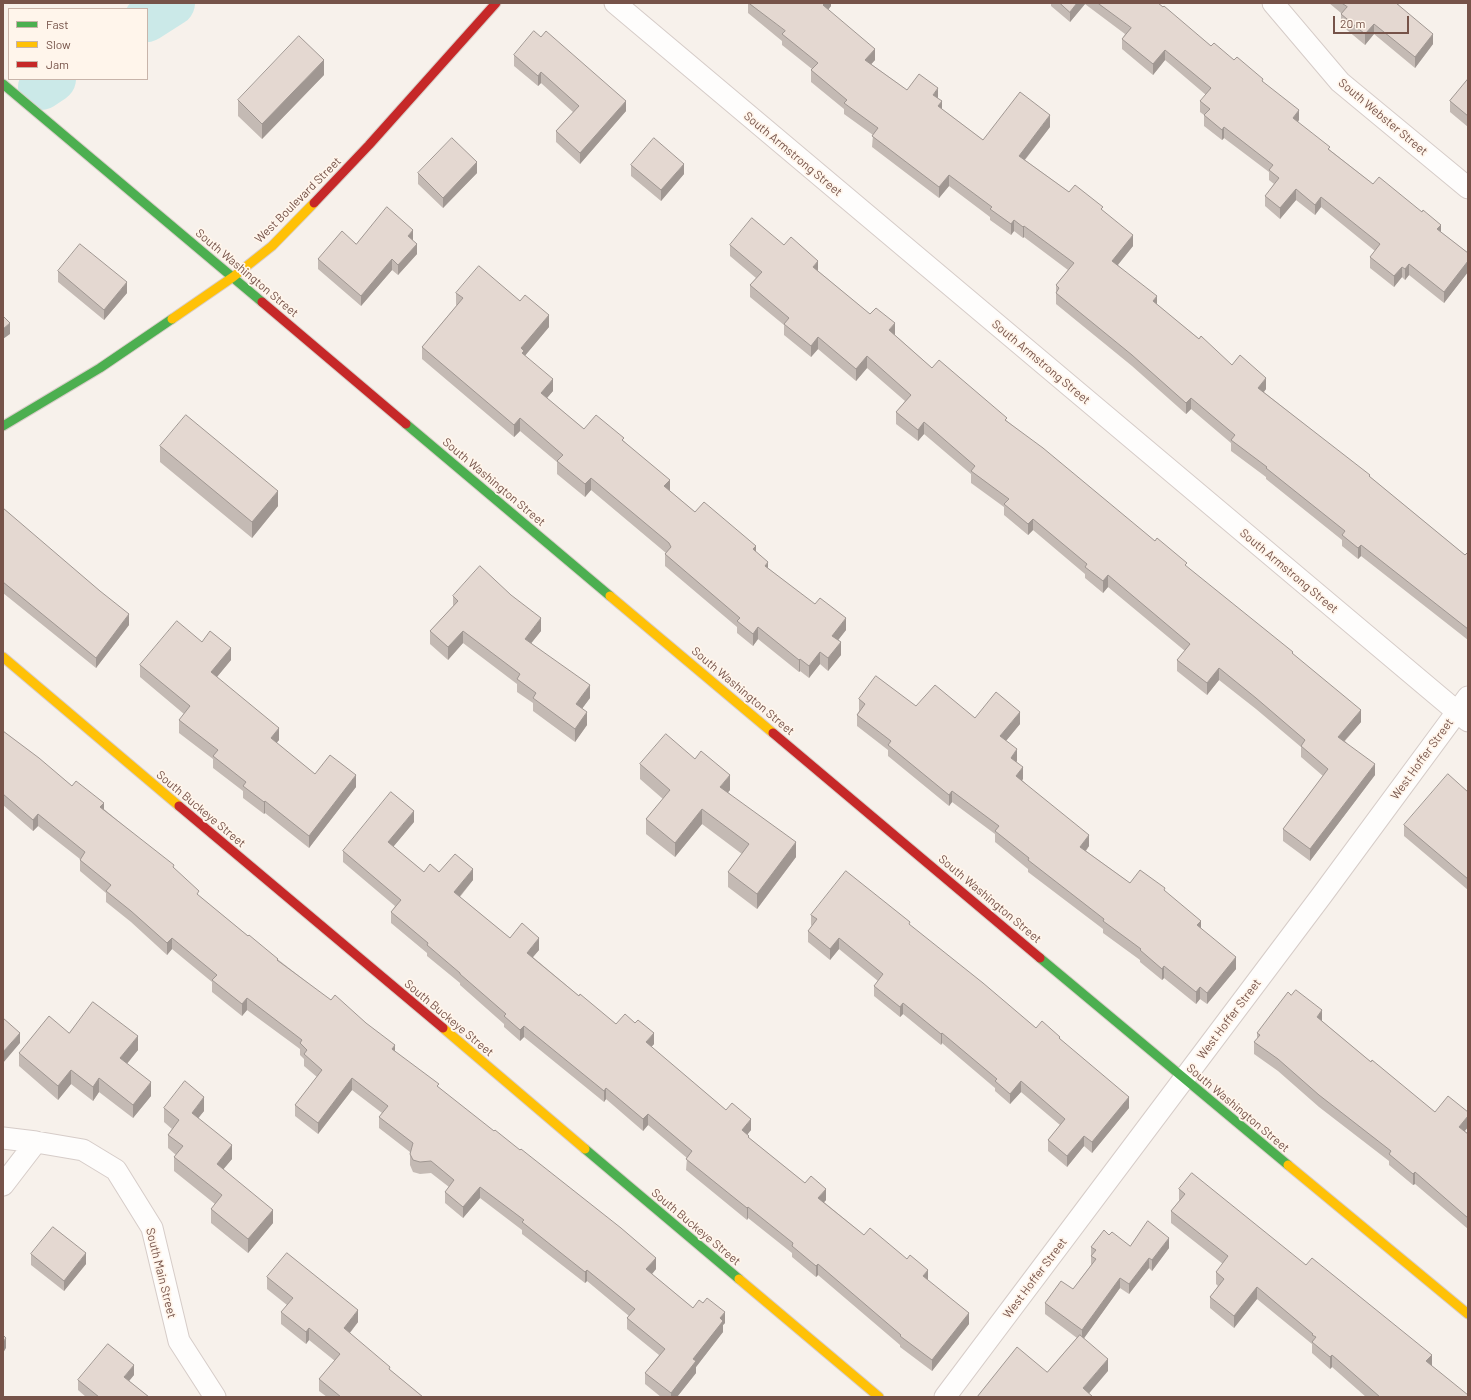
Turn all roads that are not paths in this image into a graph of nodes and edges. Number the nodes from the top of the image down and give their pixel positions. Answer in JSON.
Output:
{"nodes":[{"id":1,"x":496,"y":3,"type":"edge"},
{"id":2,"x":615,"y":3,"type":"edge"},
{"id":3,"x":1273,"y":3,"type":"edge"},
{"id":4,"x":3,"y":84,"type":"edge"},
{"id":5,"x":1468,"y":188,"type":"edge"},
{"id":6,"x":233,"y":276,"type":"junction"},
{"id":7,"x":3,"y":426,"type":"edge"},
{"id":8,"x":3,"y":657,"type":"edge"},
{"id":9,"x":1464,"y":709,"type":"edge"},
{"id":10,"x":1184,"y":1079,"type":"junction"},
{"id":11,"x":3,"y":1138,"type":"edge"},
{"id":12,"x":36,"y":1142,"type":"junction"},
{"id":13,"x":3,"y":1185,"type":"edge"},
{"id":14,"x":1468,"y":1314,"type":"edge"},
{"id":15,"x":215,"y":1397,"type":"edge"},
{"id":16,"x":879,"y":1397,"type":"edge"},
{"id":17,"x":945,"y":1397,"type":"edge"}],
"edges":[{"from":1,"to":6,"type":"main road","name":"West Boulevard Street"},
{"from":2,"to":9,"type":"street","name":"South Armstrong Street"},
{"from":3,"to":5,"type":"street","name":"South Webster Street"},
{"from":4,"to":6,"type":"main road","name":"South Washington Street"},
{"from":6,"to":7,"type":"main road","name":"West Boulevard Street"},
{"from":6,"to":10,"type":"main road","name":"South Washington Street"},
{"from":8,"to":16,"type":"main road","name":"South Buckeye Street"},
{"from":9,"to":10,"type":"street","name":"West Hoffer Street"},
{"from":10,"to":14,"type":"main road","name":"South Washington Street"},
{"from":10,"to":17,"type":"street","name":"West Hoffer Street"},
{"from":11,"to":12,"type":"street","name":"South Main Street"},
{"from":12,"to":13,"type":"street"},
{"from":12,"to":15,"type":"street","name":"South Main Street"}]}
